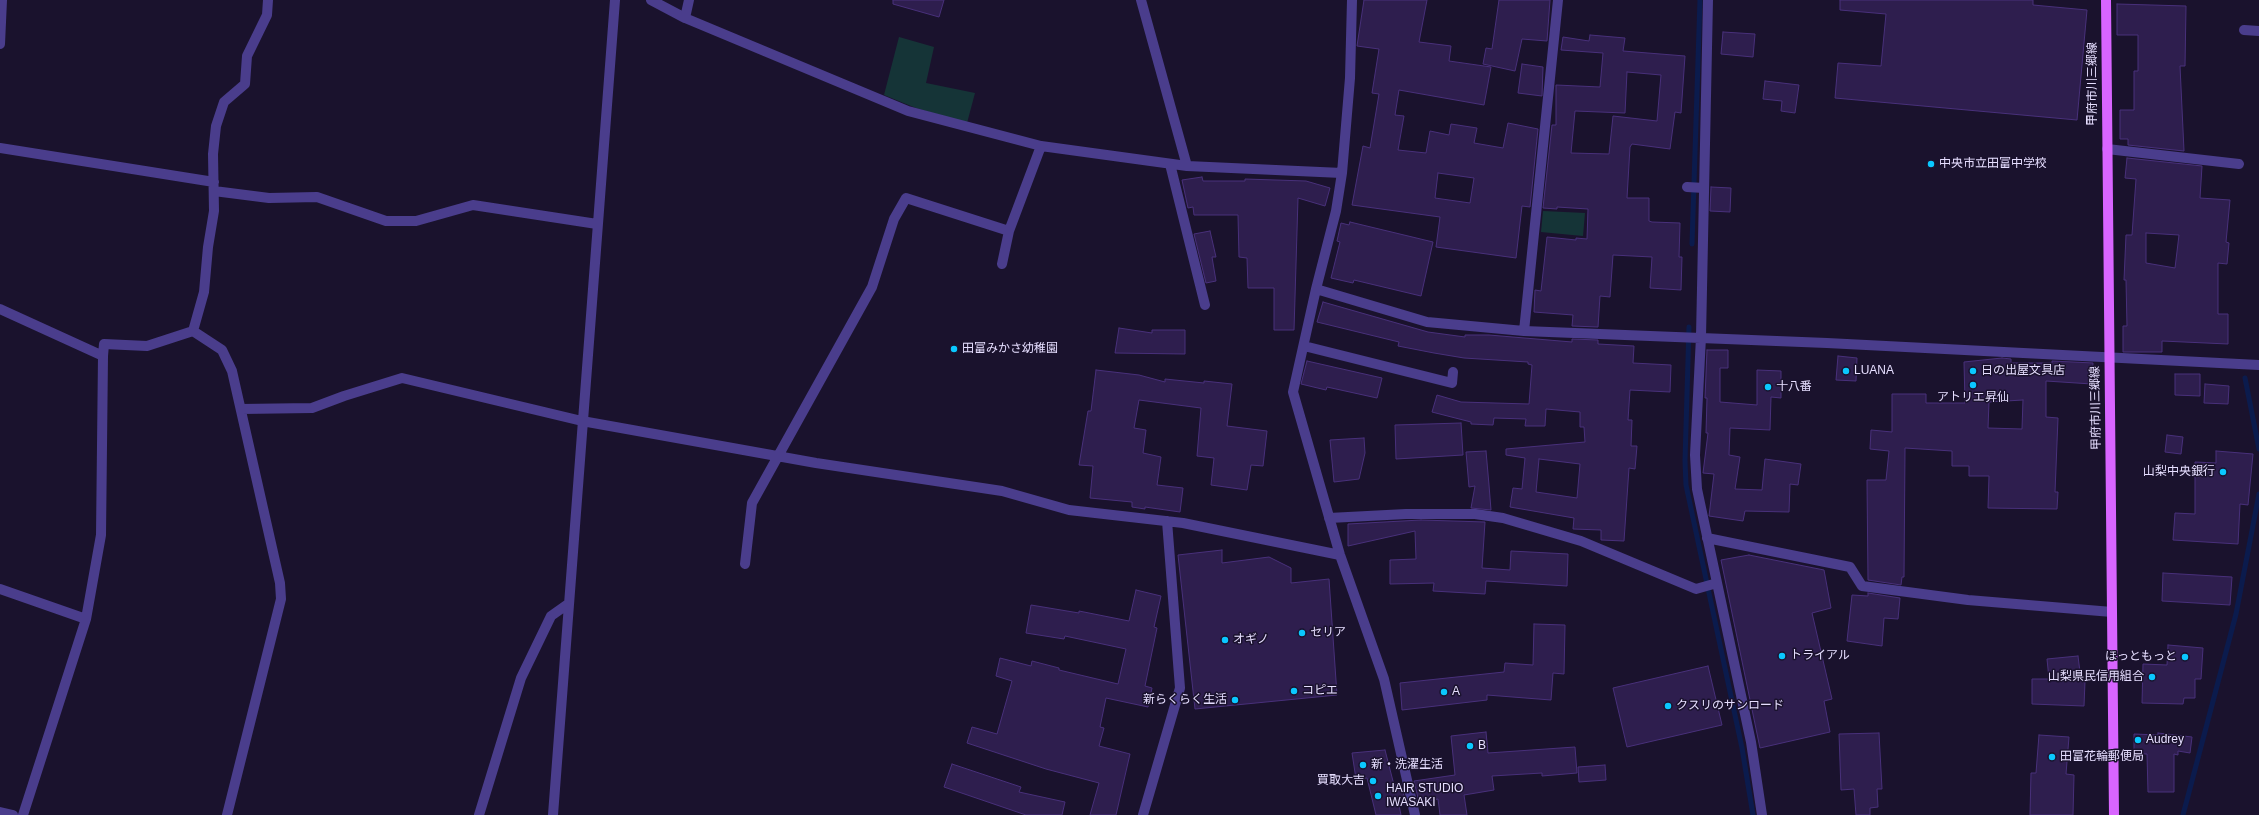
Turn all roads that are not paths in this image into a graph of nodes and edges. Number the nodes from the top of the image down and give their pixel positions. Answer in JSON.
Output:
{"nodes":[{"id":1,"x":2,"y":0,"type":"edge"},
{"id":2,"x":268,"y":0,"type":"edge"},
{"id":3,"x":615,"y":0,"type":"edge"},
{"id":4,"x":651,"y":0,"type":"edge"},
{"id":5,"x":688,"y":0,"type":"edge"},
{"id":6,"x":1141,"y":0,"type":"edge"},
{"id":7,"x":1352,"y":0,"type":"edge"},
{"id":8,"x":1558,"y":0,"type":"edge"},
{"id":9,"x":1708,"y":0,"type":"edge"},
{"id":10,"x":2106,"y":0,"type":"edge"},
{"id":11,"x":685,"y":18,"type":"junction"},
{"id":12,"x":2244,"y":30,"type":"dead end"},
{"id":13,"x":2259,"y":31,"type":"edge"},
{"id":14,"x":0,"y":44,"type":"edge"},
{"id":15,"x":1041,"y":146,"type":"junction"},
{"id":16,"x":0,"y":148,"type":"edge"},
{"id":17,"x":2107,"y":149,"type":"junction"},
{"id":18,"x":1170,"y":164,"type":"junction"},
{"id":19,"x":2239,"y":164,"type":"dead end"},
{"id":20,"x":1187,"y":166,"type":"junction"},
{"id":21,"x":1342,"y":173,"type":"junction"},
{"id":22,"x":214,"y":186,"type":"junction"},
{"id":23,"x":1688,"y":187,"type":"dead end"},
{"id":24,"x":1702,"y":188,"type":"junction"},
{"id":25,"x":597,"y":224,"type":"junction"},
{"id":26,"x":1009,"y":232,"type":"junction"},
{"id":27,"x":1002,"y":264,"type":"dead end"},
{"id":28,"x":1316,"y":289,"type":"junction"},
{"id":29,"x":1204,"y":305,"type":"dead end"},
{"id":30,"x":0,"y":309,"type":"edge"},
{"id":31,"x":193,"y":330,"type":"junction"},
{"id":32,"x":1524,"y":330,"type":"junction"},
{"id":33,"x":1698,"y":337,"type":"junction"},
{"id":34,"x":1304,"y":346,"type":"junction"},
{"id":35,"x":103,"y":356,"type":"junction"},
{"id":36,"x":2108,"y":356,"type":"junction"},
{"id":37,"x":2259,"y":365,"type":"edge"},
{"id":38,"x":1453,"y":372,"type":"dead end"},
{"id":39,"x":241,"y":409,"type":"junction"},
{"id":40,"x":582,"y":421,"type":"junction"},
{"id":41,"x":778,"y":456,"type":"junction"},
{"id":42,"x":1329,"y":518,"type":"junction"},
{"id":43,"x":1167,"y":521,"type":"junction"},
{"id":44,"x":1707,"y":538,"type":"junction"},
{"id":45,"x":1340,"y":554,"type":"junction"},
{"id":46,"x":745,"y":564,"type":"dead end"},
{"id":47,"x":1716,"y":583,"type":"junction"},
{"id":48,"x":0,"y":589,"type":"edge"},
{"id":49,"x":568,"y":604,"type":"junction"},
{"id":50,"x":2112,"y":612,"type":"junction"},
{"id":51,"x":86,"y":619,"type":"junction"},
{"id":52,"x":0,"y":812,"type":"edge"},
{"id":53,"x":13,"y":815,"type":"edge"},
{"id":54,"x":24,"y":815,"type":"edge"},
{"id":55,"x":227,"y":815,"type":"edge"},
{"id":56,"x":479,"y":815,"type":"edge"},
{"id":57,"x":553,"y":815,"type":"edge"},
{"id":58,"x":1143,"y":815,"type":"edge"},
{"id":59,"x":1414,"y":815,"type":"edge"},
{"id":60,"x":1762,"y":815,"type":"edge"},
{"id":61,"x":2114,"y":815,"type":"edge"}],
"edges":[{"from":1,"to":14,"type":"street"},
{"from":2,"to":22,"type":"street"},
{"from":3,"to":25,"type":"street"},
{"from":4,"to":11,"type":"street"},
{"from":5,"to":11,"type":"street"},
{"from":6,"to":20,"type":"street"},
{"from":7,"to":21,"type":"street"},
{"from":8,"to":32,"type":"street"},
{"from":9,"to":24,"type":"street"},
{"from":10,"to":17,"type":"main road","name":"甲府市川三郷線"},
{"from":11,"to":15,"type":"street"},
{"from":12,"to":13,"type":"street"},
{"from":15,"to":18,"type":"street"},
{"from":15,"to":26,"type":"street"},
{"from":16,"to":22,"type":"street"},
{"from":17,"to":19,"type":"street"},
{"from":17,"to":36,"type":"main road","name":"甲府市川三郷線"},
{"from":18,"to":20,"type":"street"},
{"from":18,"to":29,"type":"street"},
{"from":20,"to":21,"type":"street"},
{"from":21,"to":28,"type":"street"},
{"from":22,"to":25,"type":"street"},
{"from":22,"to":31,"type":"street"},
{"from":23,"to":24,"type":"street"},
{"from":24,"to":33,"type":"street"},
{"from":25,"to":40,"type":"street"},
{"from":26,"to":27,"type":"street"},
{"from":26,"to":41,"type":"street"},
{"from":28,"to":32,"type":"street"},
{"from":28,"to":34,"type":"street"},
{"from":30,"to":35,"type":"street"},
{"from":31,"to":35,"type":"street"},
{"from":31,"to":39,"type":"street"},
{"from":32,"to":33,"type":"street"},
{"from":33,"to":36,"type":"street"},
{"from":33,"to":44,"type":"street"},
{"from":34,"to":38,"type":"street"},
{"from":34,"to":42,"type":"street"},
{"from":35,"to":51,"type":"street"},
{"from":36,"to":37,"type":"street"},
{"from":36,"to":50,"type":"main road","name":"甲府市川三郷線"},
{"from":39,"to":40,"type":"street"},
{"from":39,"to":55,"type":"street"},
{"from":40,"to":41,"type":"street"},
{"from":40,"to":49,"type":"street"},
{"from":41,"to":43,"type":"street"},
{"from":41,"to":46,"type":"street"},
{"from":42,"to":45,"type":"street"},
{"from":42,"to":47,"type":"street"},
{"from":43,"to":45,"type":"street"},
{"from":43,"to":58,"type":"street"},
{"from":44,"to":47,"type":"street"},
{"from":44,"to":50,"type":"street"},
{"from":45,"to":59,"type":"street"},
{"from":47,"to":60,"type":"street"},
{"from":48,"to":51,"type":"street"},
{"from":49,"to":56,"type":"street"},
{"from":49,"to":57,"type":"street"},
{"from":50,"to":61,"type":"main road","name":"甲府市川三郷線"},
{"from":51,"to":54,"type":"street"},
{"from":52,"to":53,"type":"street"}]}
